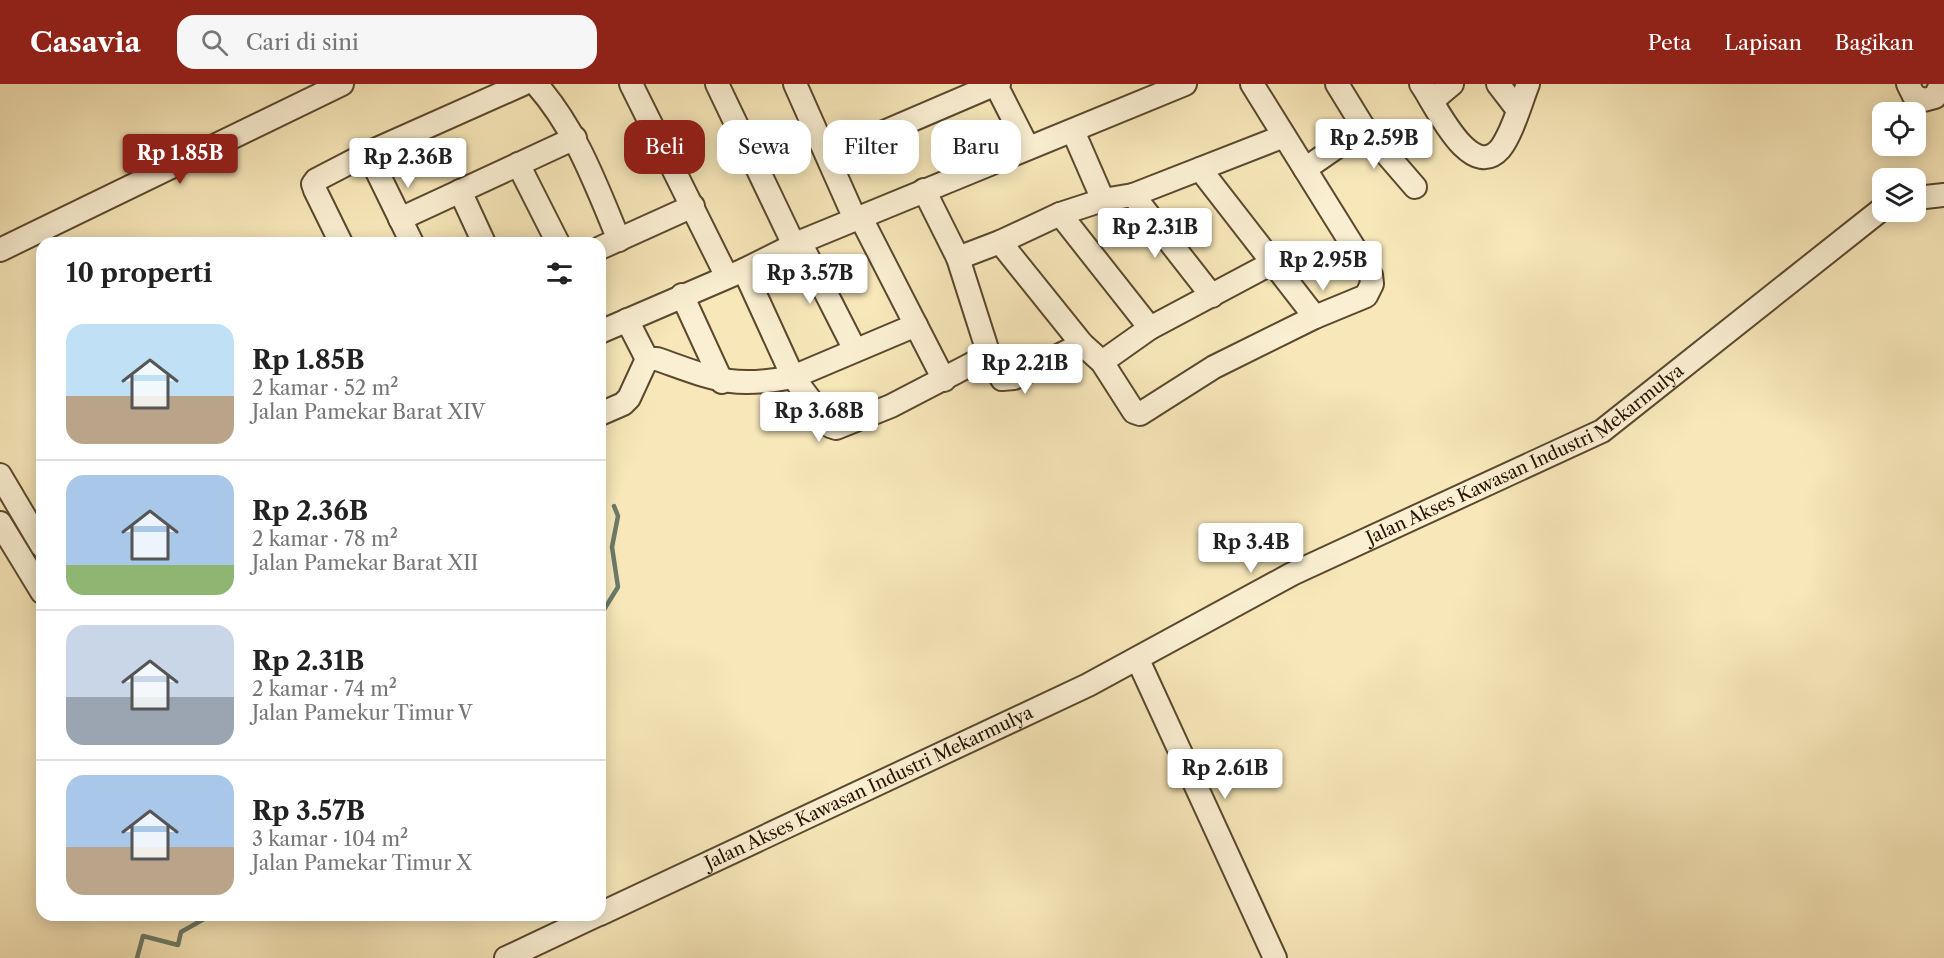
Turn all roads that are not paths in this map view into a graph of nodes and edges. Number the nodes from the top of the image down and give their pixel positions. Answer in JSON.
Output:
{"nodes":[{"id":1,"x":342,"y":84,"type":"edge"},
{"id":2,"x":523,"y":84,"type":"edge"},
{"id":3,"x":537,"y":84,"type":"edge"},
{"id":4,"x":631,"y":84,"type":"edge"},
{"id":5,"x":717,"y":84,"type":"edge"},
{"id":6,"x":997,"y":84,"type":"edge"},
{"id":7,"x":1252,"y":84,"type":"edge"},
{"id":8,"x":1337,"y":84,"type":"edge"},
{"id":9,"x":1452,"y":84,"type":"edge"},
{"id":10,"x":1498,"y":84,"type":"edge"},
{"id":11,"x":1528,"y":84,"type":"edge"},
{"id":12,"x":1908,"y":84,"type":"edge"},
{"id":13,"x":1941,"y":84,"type":"edge"},
{"id":14,"x":1179,"y":85,"type":"edge"},
{"id":15,"x":803,"y":87,"type":"edge"},
{"id":16,"x":1427,"y":92,"type":"edge"},
{"id":17,"x":1518,"y":110,"type":"junction"},
{"id":18,"x":912,"y":120,"type":"edge"},
{"id":19,"x":1364,"y":128,"type":"junction"},
{"id":20,"x":1073,"y":131,"type":"junction"},
{"id":21,"x":1284,"y":136,"type":"junction"},
{"id":22,"x":575,"y":138,"type":"junction"},
{"id":23,"x":823,"y":142,"type":"edge"},
{"id":24,"x":1028,"y":148,"type":"junction"},
{"id":25,"x":368,"y":153,"type":"junction"},
{"id":26,"x":518,"y":164,"type":"junction"},
{"id":27,"x":1200,"y":169,"type":"junction"},
{"id":28,"x":1305,"y":169,"type":"junction"},
{"id":29,"x":837,"y":174,"type":"edge"},
{"id":30,"x":1414,"y":187,"type":"dead end"},
{"id":31,"x":924,"y":190,"type":"junction"},
{"id":32,"x":460,"y":191,"type":"junction"},
{"id":33,"x":1133,"y":195,"type":"junction"},
{"id":34,"x":1944,"y":195,"type":"edge"},
{"id":35,"x":1926,"y":197,"type":"edge"},
{"id":36,"x":1103,"y":200,"type":"junction"},
{"id":37,"x":693,"y":206,"type":"junction"},
{"id":38,"x":1060,"y":214,"type":"junction"},
{"id":39,"x":1872,"y":217,"type":"edge"},
{"id":40,"x":400,"y":219,"type":"junction"},
{"id":41,"x":858,"y":219,"type":"junction"},
{"id":42,"x":337,"y":237,"type":"edge"},
{"id":43,"x":409,"y":237,"type":"edge"},
{"id":44,"x":481,"y":237,"type":"edge"},
{"id":45,"x":555,"y":237,"type":"edge"},
{"id":46,"x":1000,"y":243,"type":"junction"},
{"id":47,"x":610,"y":244,"type":"edge"},
{"id":48,"x":797,"y":244,"type":"junction"},
{"id":49,"x":0,"y":250,"type":"edge"},
{"id":50,"x":958,"y":258,"type":"junction"},
{"id":51,"x":1274,"y":262,"type":"junction"},
{"id":52,"x":735,"y":272,"type":"junction"},
{"id":53,"x":682,"y":296,"type":"junction"},
{"id":54,"x":1212,"y":296,"type":"junction"},
{"id":55,"x":1315,"y":316,"type":"junction"},
{"id":56,"x":627,"y":320,"type":"junction"},
{"id":57,"x":916,"y":325,"type":"junction"},
{"id":58,"x":1150,"y":328,"type":"junction"},
{"id":59,"x":606,"y":329,"type":"edge"},
{"id":60,"x":1082,"y":344,"type":"junction"},
{"id":61,"x":855,"y":350,"type":"junction"},
{"id":62,"x":989,"y":355,"type":"junction"},
{"id":63,"x":647,"y":359,"type":"junction"},
{"id":64,"x":1102,"y":362,"type":"junction"},
{"id":65,"x":793,"y":377,"type":"junction"},
{"id":66,"x":944,"y":380,"type":"junction"},
{"id":67,"x":722,"y":382,"type":"junction"},
{"id":68,"x":606,"y":411,"type":"edge"},
{"id":69,"x":0,"y":475,"type":"edge"},
{"id":70,"x":0,"y":523,"type":"edge"},
{"id":71,"x":36,"y":536,"type":"edge"},
{"id":72,"x":36,"y":577,"type":"edge"},
{"id":73,"x":1138,"y":660,"type":"junction"},
{"id":74,"x":606,"y":911,"type":"edge"},
{"id":75,"x":584,"y":921,"type":"edge"},
{"id":76,"x":506,"y":958,"type":"edge"},
{"id":77,"x":1275,"y":958,"type":"edge"}],
"edges":[{"from":1,"to":49,"type":"street"},
{"from":2,"to":25,"type":"street"},
{"from":3,"to":22,"type":"street"},
{"from":4,"to":37,"type":"street"},
{"from":5,"to":48,"type":"street"},
{"from":6,"to":18,"type":"street"},
{"from":6,"to":24,"type":"street"},
{"from":7,"to":21,"type":"street"},
{"from":8,"to":19,"type":"street"},
{"from":9,"to":16,"type":"street"},
{"from":10,"to":17,"type":"street"},
{"from":11,"to":17,"type":"street"},
{"from":12,"to":13,"type":"street"},
{"from":14,"to":20,"type":"street"},
{"from":15,"to":23,"type":"street"},
{"from":16,"to":17,"type":"street"},
{"from":19,"to":28,"type":"street"},
{"from":19,"to":30,"type":"street"},
{"from":20,"to":24,"type":"street"},
{"from":20,"to":36,"type":"street"},
{"from":21,"to":27,"type":"street"},
{"from":21,"to":28,"type":"street"},
{"from":22,"to":26,"type":"street"},
{"from":22,"to":47,"type":"street"},
{"from":24,"to":31,"type":"street"},
{"from":25,"to":40,"type":"street"},
{"from":25,"to":42,"type":"street"},
{"from":26,"to":32,"type":"street"},
{"from":26,"to":45,"type":"street"},
{"from":27,"to":33,"type":"street"},
{"from":27,"to":51,"type":"street"},
{"from":28,"to":55,"type":"street"},
{"from":29,"to":41,"type":"street"},
{"from":31,"to":41,"type":"street"},
{"from":31,"to":50,"type":"street"},
{"from":32,"to":40,"type":"street"},
{"from":32,"to":44,"type":"street"},
{"from":33,"to":36,"type":"street"},
{"from":33,"to":54,"type":"street"},
{"from":34,"to":35,"type":"street"},
{"from":36,"to":38,"type":"street"},
{"from":37,"to":47,"type":"street"},
{"from":37,"to":52,"type":"street"},
{"from":38,"to":46,"type":"street"},
{"from":38,"to":58,"type":"street"},
{"from":39,"to":73,"type":"street","name":"Jalan Akses Kawasan Industri Mekarmulya"},
{"from":40,"to":43,"type":"street"},
{"from":41,"to":48,"type":"street"},
{"from":41,"to":57,"type":"street"},
{"from":46,"to":50,"type":"street"},
{"from":46,"to":60,"type":"street"},
{"from":48,"to":52,"type":"street"},
{"from":48,"to":61,"type":"street"},
{"from":50,"to":62,"type":"street"},
{"from":51,"to":54,"type":"street"},
{"from":51,"to":55,"type":"street"},
{"from":52,"to":53,"type":"street"},
{"from":52,"to":65,"type":"street"},
{"from":53,"to":56,"type":"street"},
{"from":53,"to":67,"type":"street"},
{"from":54,"to":58,"type":"street"},
{"from":55,"to":64,"type":"street"},
{"from":56,"to":59,"type":"street"},
{"from":56,"to":63,"type":"street"},
{"from":57,"to":61,"type":"street"},
{"from":57,"to":66,"type":"street"},
{"from":58,"to":64,"type":"street"},
{"from":60,"to":62,"type":"street"},
{"from":60,"to":64,"type":"street"},
{"from":61,"to":65,"type":"street"},
{"from":62,"to":66,"type":"street"},
{"from":63,"to":67,"type":"street"},
{"from":63,"to":68,"type":"street"},
{"from":65,"to":66,"type":"street"},
{"from":65,"to":67,"type":"street"},
{"from":69,"to":71,"type":"street"},
{"from":70,"to":72,"type":"street"},
{"from":73,"to":74,"type":"street","name":"Jalan Akses Kawasan Industri Mekarmulya"},
{"from":73,"to":77,"type":"street"},
{"from":75,"to":76,"type":"street","name":"Jalan Akses Kawasan Industri Mekarmulya"}]}
